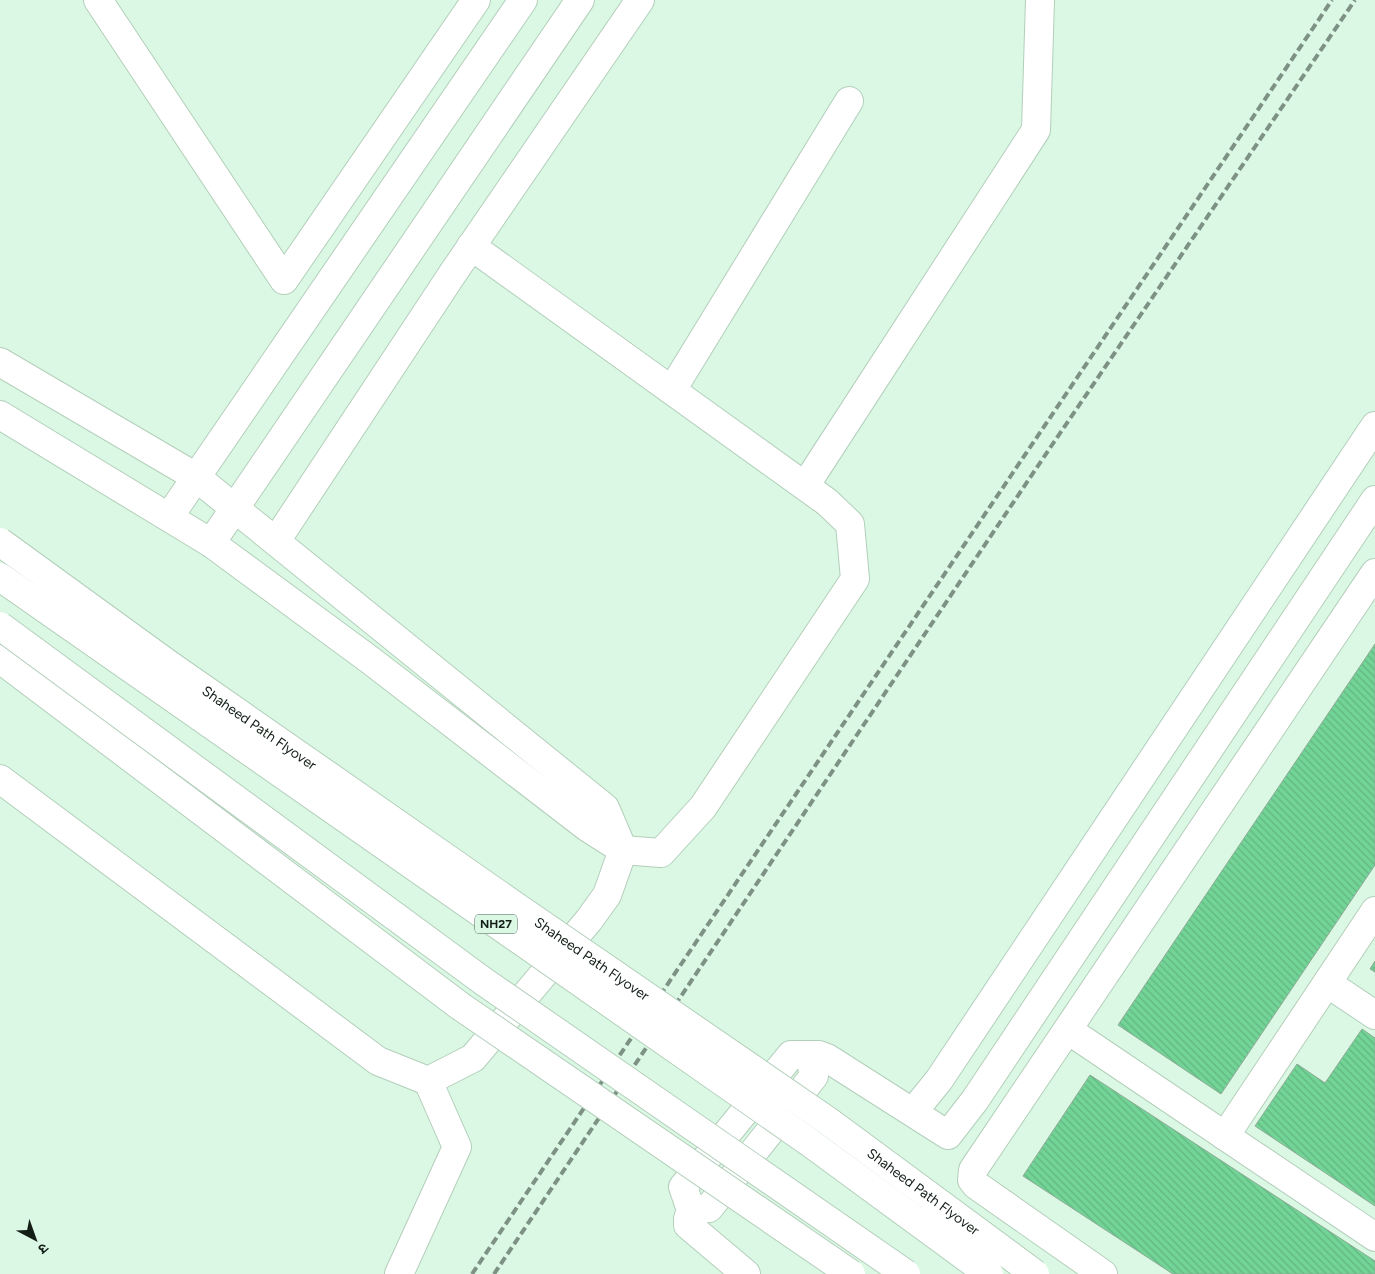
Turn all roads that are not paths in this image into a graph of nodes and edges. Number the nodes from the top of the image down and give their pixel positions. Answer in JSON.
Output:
{"nodes":[{"id":1,"x":98,"y":0,"type":"edge"},
{"id":2,"x":476,"y":0,"type":"edge"},
{"id":3,"x":523,"y":0,"type":"edge"},
{"id":4,"x":580,"y":0,"type":"edge"},
{"id":5,"x":640,"y":0,"type":"edge"},
{"id":6,"x":1040,"y":0,"type":"edge"},
{"id":7,"x":849,"y":101,"type":"dead end"},
{"id":8,"x":472,"y":246,"type":"junction"},
{"id":9,"x":0,"y":362,"type":"edge"},
{"id":10,"x":672,"y":390,"type":"junction"},
{"id":11,"x":0,"y":415,"type":"edge"},
{"id":12,"x":1375,"y":426,"type":"edge"},
{"id":13,"x":196,"y":477,"type":"junction"},
{"id":14,"x":805,"y":486,"type":"junction"},
{"id":15,"x":1375,"y":500,"type":"edge"},
{"id":16,"x":235,"y":508,"type":"junction"},
{"id":17,"x":169,"y":517,"type":"junction"},
{"id":18,"x":276,"y":541,"type":"junction"},
{"id":19,"x":0,"y":542,"type":"edge"},
{"id":20,"x":212,"y":543,"type":"junction"},
{"id":21,"x":1375,"y":573,"type":"edge"},
{"id":22,"x":0,"y":577,"type":"edge"},
{"id":23,"x":0,"y":626,"type":"edge"},
{"id":24,"x":0,"y":659,"type":"edge"},
{"id":25,"x":0,"y":779,"type":"edge"},
{"id":26,"x":623,"y":850,"type":"junction"},
{"id":27,"x":1375,"y":912,"type":"edge"},
{"id":28,"x":1327,"y":983,"type":"junction"},
{"id":29,"x":1375,"y":1015,"type":"edge"},
{"id":30,"x":1068,"y":1030,"type":"junction"},
{"id":31,"x":428,"y":1081,"type":"junction"},
{"id":32,"x":913,"y":1112,"type":"junction"},
{"id":33,"x":1225,"y":1136,"type":"junction"},
{"id":34,"x":1375,"y":1237,"type":"edge"},
{"id":35,"x":399,"y":1274,"type":"edge"},
{"id":36,"x":746,"y":1274,"type":"edge"},
{"id":37,"x":851,"y":1274,"type":"edge"},
{"id":38,"x":906,"y":1274,"type":"edge"},
{"id":39,"x":989,"y":1274,"type":"edge"},
{"id":40,"x":1036,"y":1274,"type":"edge"},
{"id":41,"x":1103,"y":1274,"type":"edge"}],
"edges":[{"from":1,"to":2,"type":"main road"},
{"from":3,"to":13,"type":"main road"},
{"from":4,"to":16,"type":"main road"},
{"from":5,"to":8,"type":"main road"},
{"from":6,"to":14,"type":"main road"},
{"from":7,"to":10,"type":"main road"},
{"from":8,"to":10,"type":"main road"},
{"from":8,"to":18,"type":"main road"},
{"from":9,"to":13,"type":"main road"},
{"from":10,"to":14,"type":"main road"},
{"from":11,"to":17,"type":"main road"},
{"from":12,"to":32,"type":"main road"},
{"from":13,"to":16,"type":"main road"},
{"from":13,"to":17,"type":"main road"},
{"from":14,"to":26,"type":"main road"},
{"from":15,"to":32,"type":"main road"},
{"from":16,"to":18,"type":"main road"},
{"from":16,"to":20,"type":"main road"},
{"from":17,"to":20,"type":"main road"},
{"from":18,"to":26,"type":"main road"},
{"from":19,"to":40,"type":"main road","name":"Shaheed Path Flyover","bridge":true},
{"from":20,"to":26,"type":"main road"},
{"from":21,"to":30,"type":"main road"},
{"from":22,"to":39,"type":"main road","name":"Shaheed Path Flyover","number":"NH27","bridge":true},
{"from":23,"to":38,"type":"main road","bridge":true},
{"from":24,"to":37,"type":"main road","bridge":true},
{"from":25,"to":31,"type":"main road"},
{"from":26,"to":31,"type":"main road"},
{"from":27,"to":28,"type":"main road"},
{"from":28,"to":29,"type":"main road"},
{"from":28,"to":33,"type":"main road"},
{"from":30,"to":33,"type":"main road"},
{"from":30,"to":41,"type":"main road"},
{"from":31,"to":35,"type":"main road"},
{"from":32,"to":36,"type":"main road"},
{"from":33,"to":34,"type":"main road"}]}
